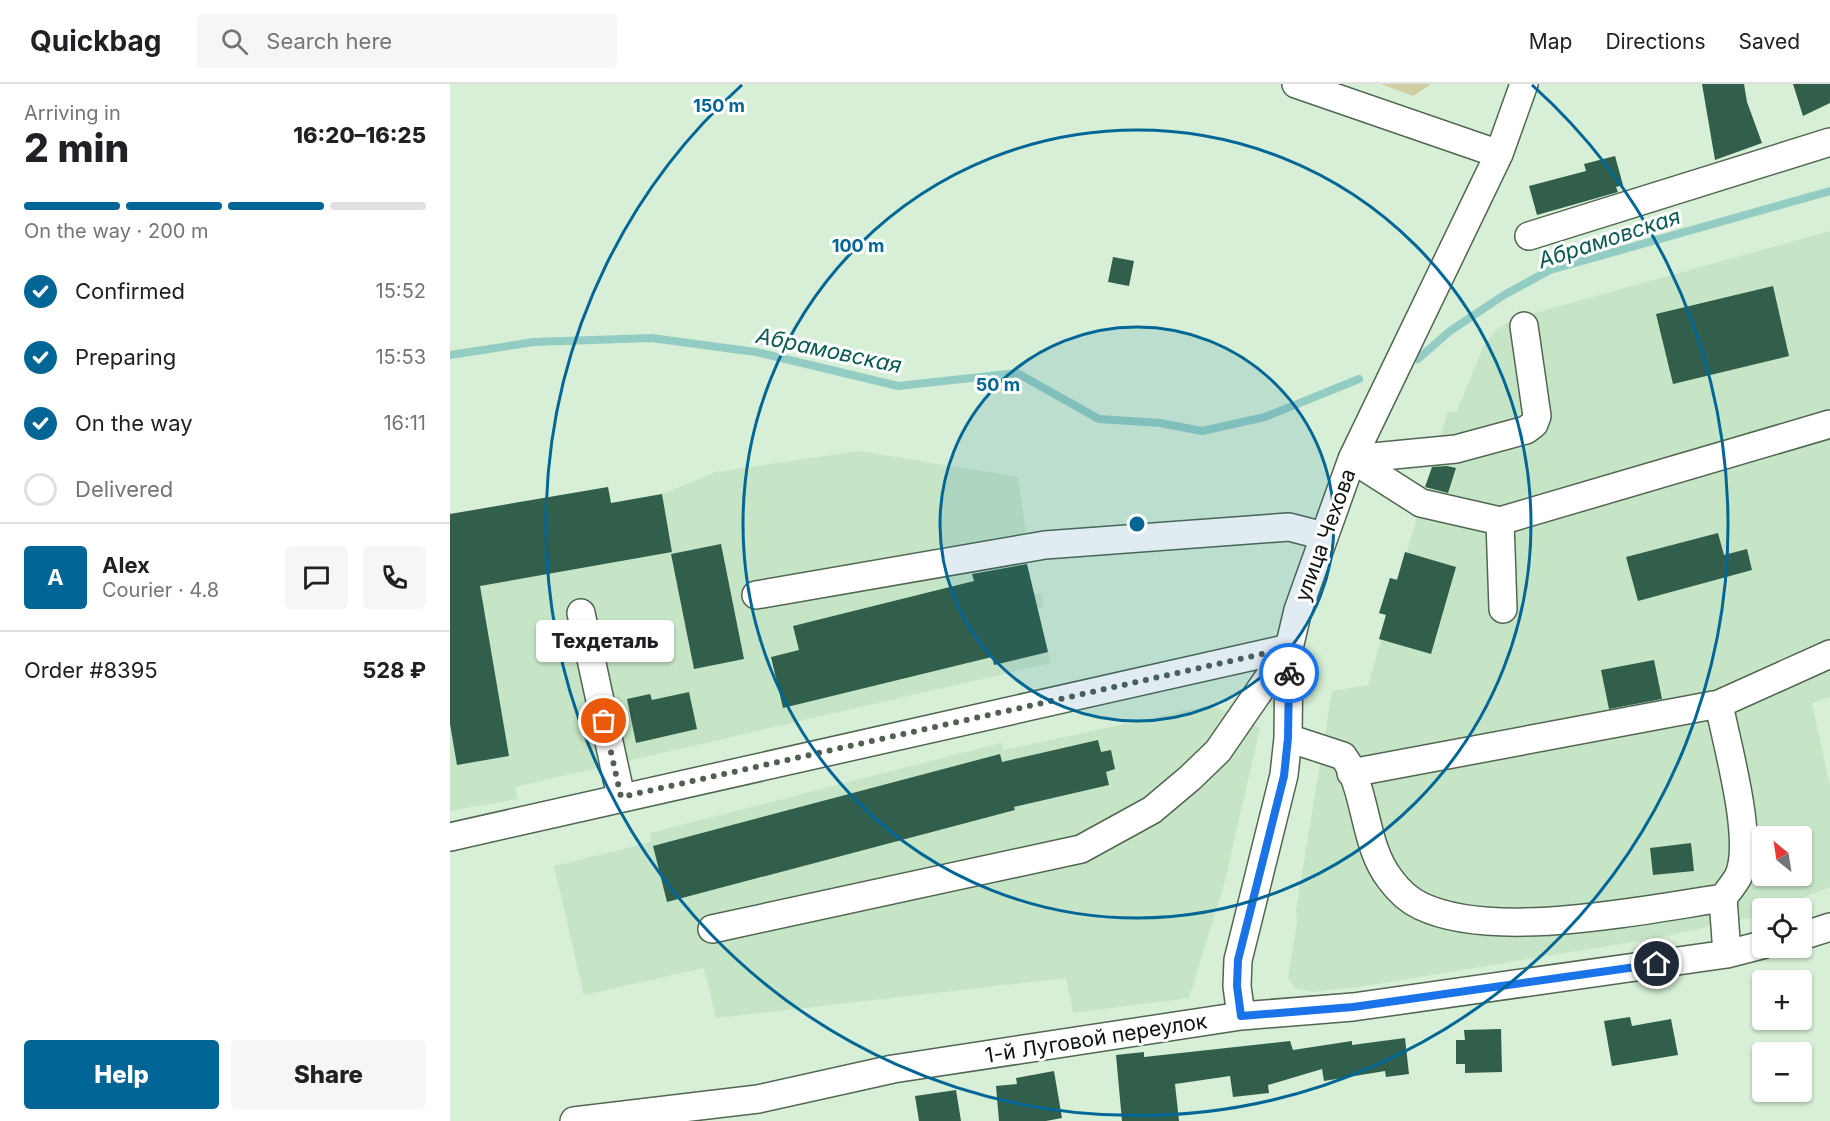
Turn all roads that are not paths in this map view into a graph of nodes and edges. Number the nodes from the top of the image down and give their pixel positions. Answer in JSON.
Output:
{"nodes":[{"id":1,"x":1296,"y":84,"type":"edge"},
{"id":2,"x":1524,"y":84,"type":"edge"},
{"id":3,"x":1830,"y":142,"type":"edge"},
{"id":4,"x":1499,"y":154,"type":"junction"},
{"id":5,"x":1529,"y":236,"type":"dead end"},
{"id":6,"x":1524,"y":326,"type":"dead end"},
{"id":7,"x":1830,"y":424,"type":"edge"},
{"id":8,"x":1352,"y":459,"type":"junction"},
{"id":9,"x":1500,"y":521,"type":"junction"},
{"id":10,"x":1324,"y":536,"type":"junction"},
{"id":11,"x":756,"y":595,"type":"dead end"},
{"id":12,"x":1503,"y":609,"type":"dead end"},
{"id":13,"x":580,"y":613,"type":"dead end"},
{"id":14,"x":1289,"y":648,"type":"junction"},
{"id":15,"x":1830,"y":654,"type":"edge"},
{"id":16,"x":1719,"y":704,"type":"junction"},
{"id":17,"x":1288,"y":738,"type":"junction"},
{"id":18,"x":1351,"y":773,"type":"junction"},
{"id":19,"x":621,"y":797,"type":"junction"},
{"id":20,"x":450,"y":837,"type":"edge"},
{"id":21,"x":1723,"y":898,"type":"junction"},
{"id":22,"x":1830,"y":927,"type":"edge"},
{"id":23,"x":712,"y":929,"type":"dead end"},
{"id":24,"x":1812,"y":933,"type":"edge"},
{"id":25,"x":1752,"y":948,"type":"edge"},
{"id":26,"x":1727,"y":954,"type":"junction"},
{"id":27,"x":1241,"y":1016,"type":"junction"},
{"id":28,"x":574,"y":1121,"type":"edge"}],
"edges":[{"from":1,"to":4,"type":"street"},
{"from":2,"to":4,"type":"street","name":"улица Чехова"},
{"from":3,"to":5,"type":"street"},
{"from":4,"to":8,"type":"street","name":"улица Чехова"},
{"from":6,"to":8,"type":"street"},
{"from":7,"to":9,"type":"street"},
{"from":8,"to":9,"type":"street"},
{"from":8,"to":10,"type":"street","name":"улица Чехова"},
{"from":9,"to":12,"type":"street"},
{"from":10,"to":11,"type":"street"},
{"from":10,"to":14,"type":"street","name":"улица Чехова"},
{"from":13,"to":19,"type":"street"},
{"from":14,"to":17,"type":"street","name":"улица Чехова"},
{"from":14,"to":19,"type":"street"},
{"from":14,"to":23,"type":"street"},
{"from":15,"to":16,"type":"street"},
{"from":16,"to":18,"type":"street"},
{"from":16,"to":21,"type":"street"},
{"from":17,"to":18,"type":"street"},
{"from":17,"to":27,"type":"street","name":"улица Чехова"},
{"from":18,"to":21,"type":"street"},
{"from":19,"to":20,"type":"street"},
{"from":21,"to":26,"type":"street"},
{"from":22,"to":24,"type":"street"},
{"from":25,"to":26,"type":"street","name":"1-й Луговой переулок"},
{"from":26,"to":27,"type":"street","name":"1-й Луговой переулок"},
{"from":27,"to":28,"type":"street","name":"1-й Луговой переулок"}]}
